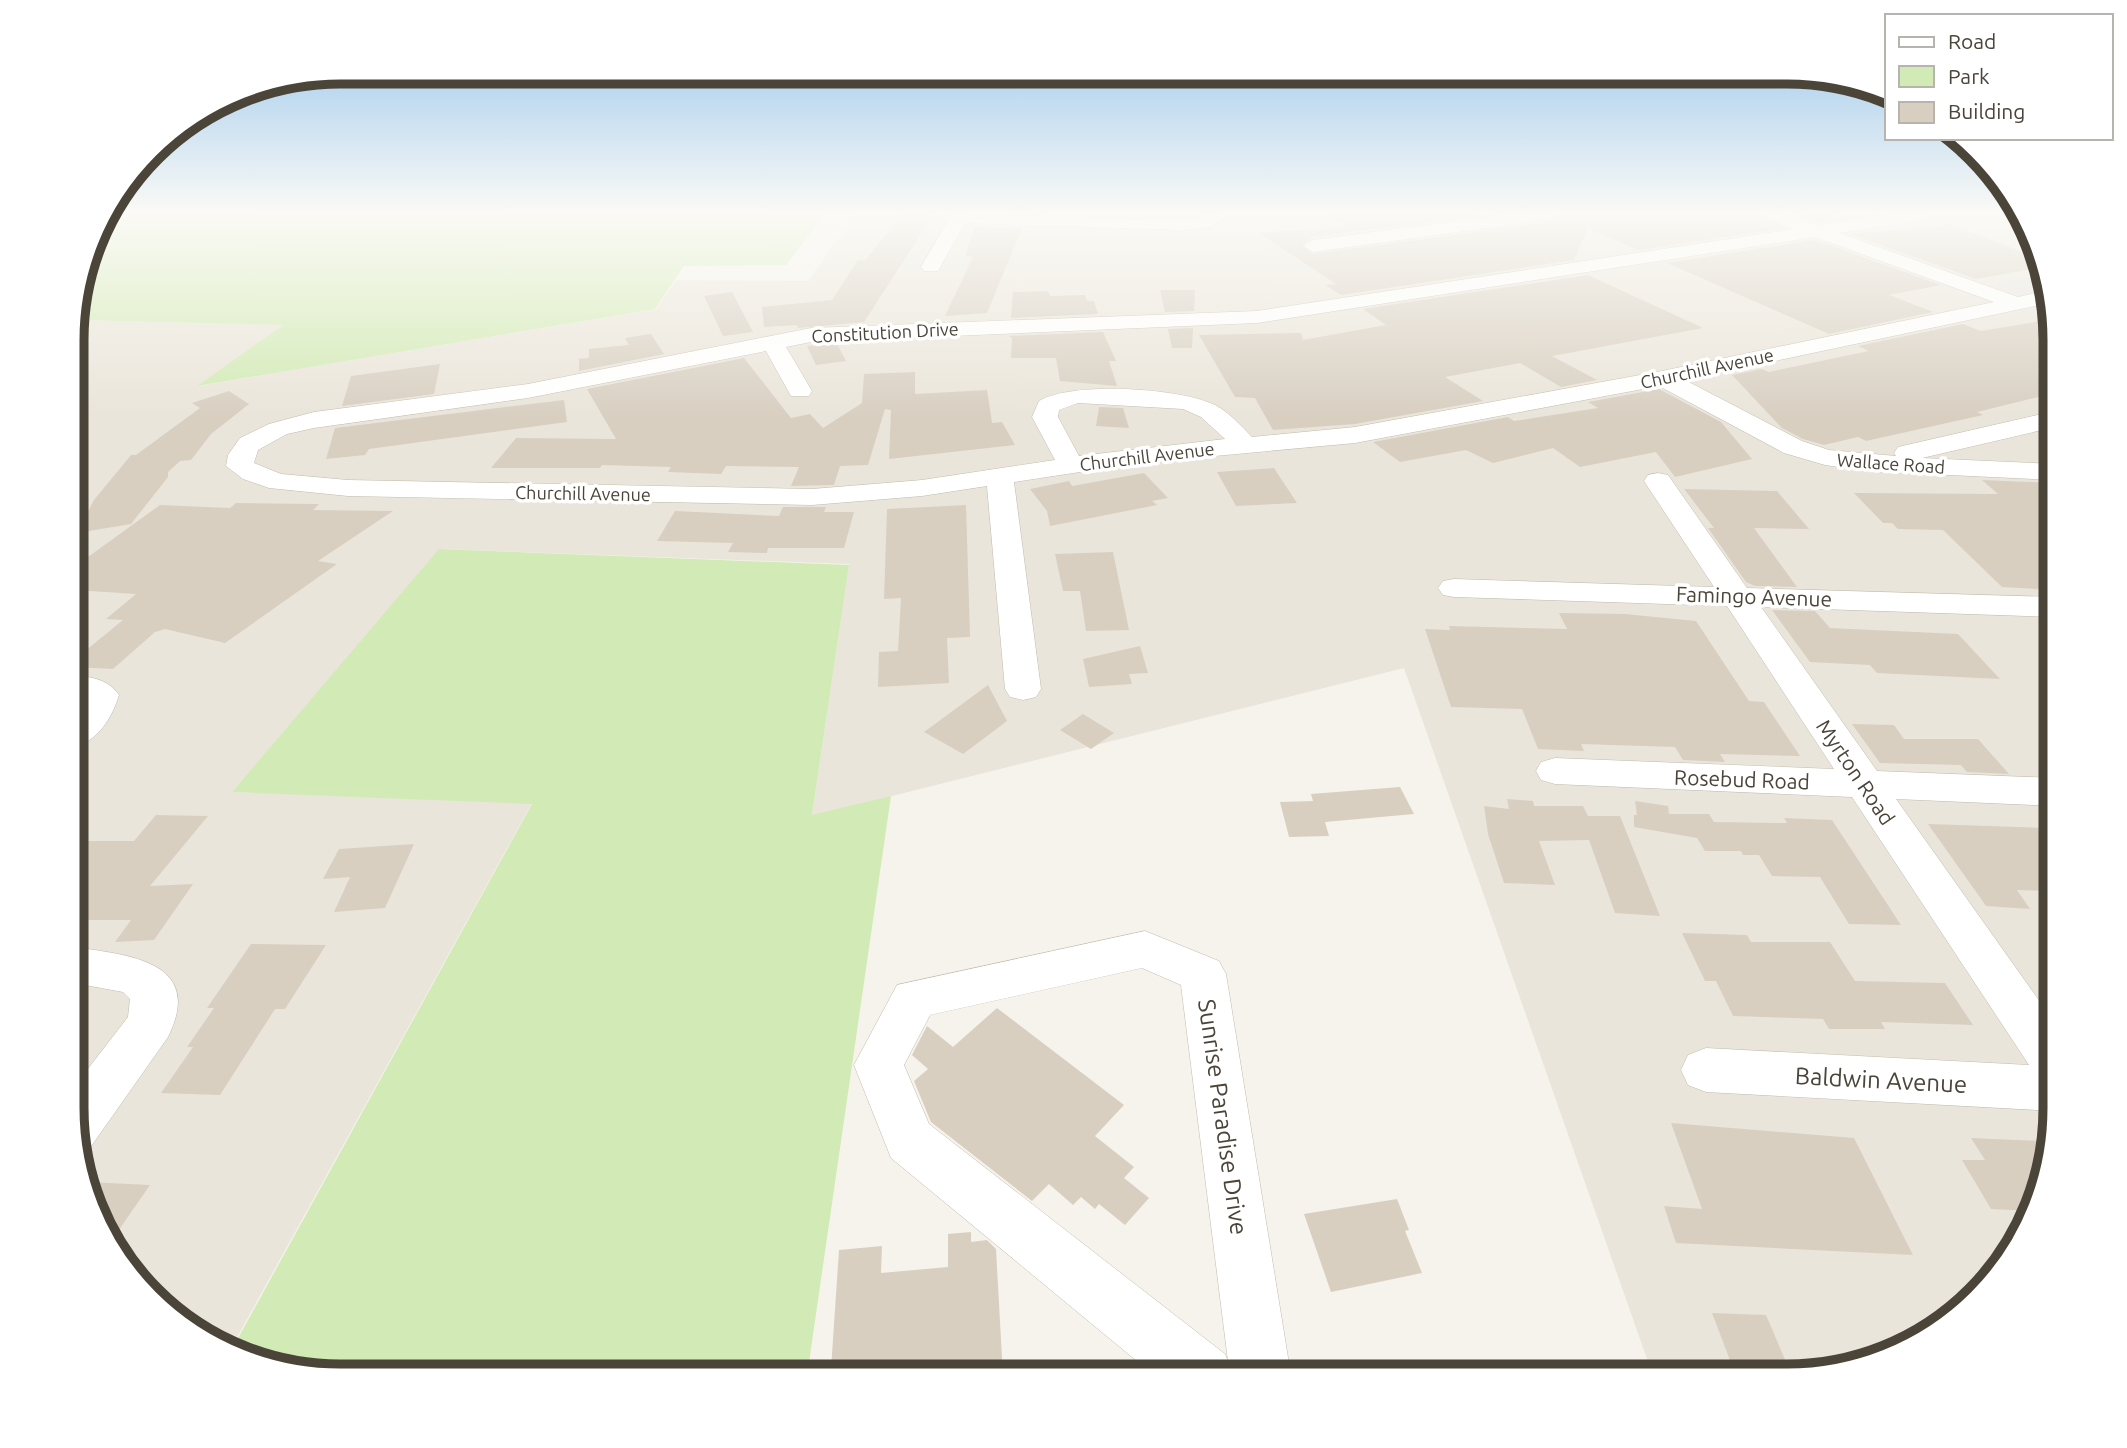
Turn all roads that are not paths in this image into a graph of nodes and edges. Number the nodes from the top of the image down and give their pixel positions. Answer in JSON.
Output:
{"nodes":[{"id":1,"x":1494,"y":282,"type":"edge"},
{"id":2,"x":1956,"y":282,"type":"edge"},
{"id":3,"x":2040,"y":298,"type":"edge"},
{"id":4,"x":2017,"y":303,"type":"junction"},
{"id":5,"x":772,"y":342,"type":"junction"},
{"id":6,"x":1662,"y":378,"type":"junction"},
{"id":7,"x":800,"y":391,"type":"dead end"},
{"id":8,"x":2043,"y":422,"type":"edge"},
{"id":9,"x":1245,"y":444,"type":"junction"},
{"id":10,"x":1865,"y":463,"type":"junction"},
{"id":11,"x":1071,"y":465,"type":"junction"},
{"id":12,"x":240,"y":466,"type":"joint"},
{"id":13,"x":2043,"y":471,"type":"edge"},
{"id":14,"x":1000,"y":476,"type":"junction"},
{"id":15,"x":1658,"y":481,"type":"dead end"},
{"id":16,"x":1454,"y":588,"type":"dead end"},
{"id":17,"x":1737,"y":595,"type":"junction"},
{"id":18,"x":2043,"y":607,"type":"edge"},
{"id":19,"x":84,"y":688,"type":"edge"},
{"id":20,"x":1023,"y":689,"type":"dead end"},
{"id":21,"x":84,"y":725,"type":"edge"},
{"id":22,"x":1555,"y":771,"type":"dead end"},
{"id":23,"x":1863,"y":784,"type":"junction"},
{"id":24,"x":2043,"y":792,"type":"edge"},
{"id":25,"x":84,"y":967,"type":"edge"},
{"id":26,"x":2043,"y":1046,"type":"edge"},
{"id":27,"x":1706,"y":1070,"type":"dead end"},
{"id":28,"x":2043,"y":1088,"type":"edge"},
{"id":29,"x":84,"y":1114,"type":"edge"},
{"id":30,"x":1188,"y":1364,"type":"edge"},
{"id":31,"x":1258,"y":1364,"type":"edge"}],
"edges":[{"from":1,"to":5,"type":"street","name":"Constitution Drive"},
{"from":2,"to":4,"type":"street"},
{"from":3,"to":4,"type":"street","name":"Churchill Avenue"},
{"from":4,"to":6,"type":"street","name":"Churchill Avenue"},
{"from":5,"to":7,"type":"street"},
{"from":5,"to":12,"type":"street","name":"Constitution Drive"},
{"from":6,"to":9,"type":"street","name":"Churchill Avenue"},
{"from":6,"to":10,"type":"street","name":"Wallace Road"},
{"from":8,"to":10,"type":"street"},
{"from":9,"to":11,"type":"street","name":"Churchill Avenue"},
{"from":9,"to":11,"type":"street"},
{"from":10,"to":13,"type":"street","name":"Wallace Road"},
{"from":11,"to":14,"type":"street","name":"Churchill Avenue"},
{"from":12,"to":14,"type":"street","name":"Churchill Avenue"},
{"from":14,"to":20,"type":"street"},
{"from":15,"to":17,"type":"street","name":"Myrton Road"},
{"from":16,"to":17,"type":"street","name":"Famingo Avenue"},
{"from":17,"to":18,"type":"street","name":"Famingo Avenue"},
{"from":17,"to":23,"type":"street","name":"Myrton Road"},
{"from":19,"to":21,"type":"street"},
{"from":22,"to":23,"type":"street","name":"Rosebud Road"},
{"from":23,"to":24,"type":"street","name":"Rosebud Road"},
{"from":23,"to":26,"type":"street","name":"Myrton Road"},
{"from":25,"to":29,"type":"street"},
{"from":27,"to":28,"type":"street","name":"Baldwin Avenue"},
{"from":30,"to":31,"type":"street","name":"Sunrise Paradise Drive"}]}
